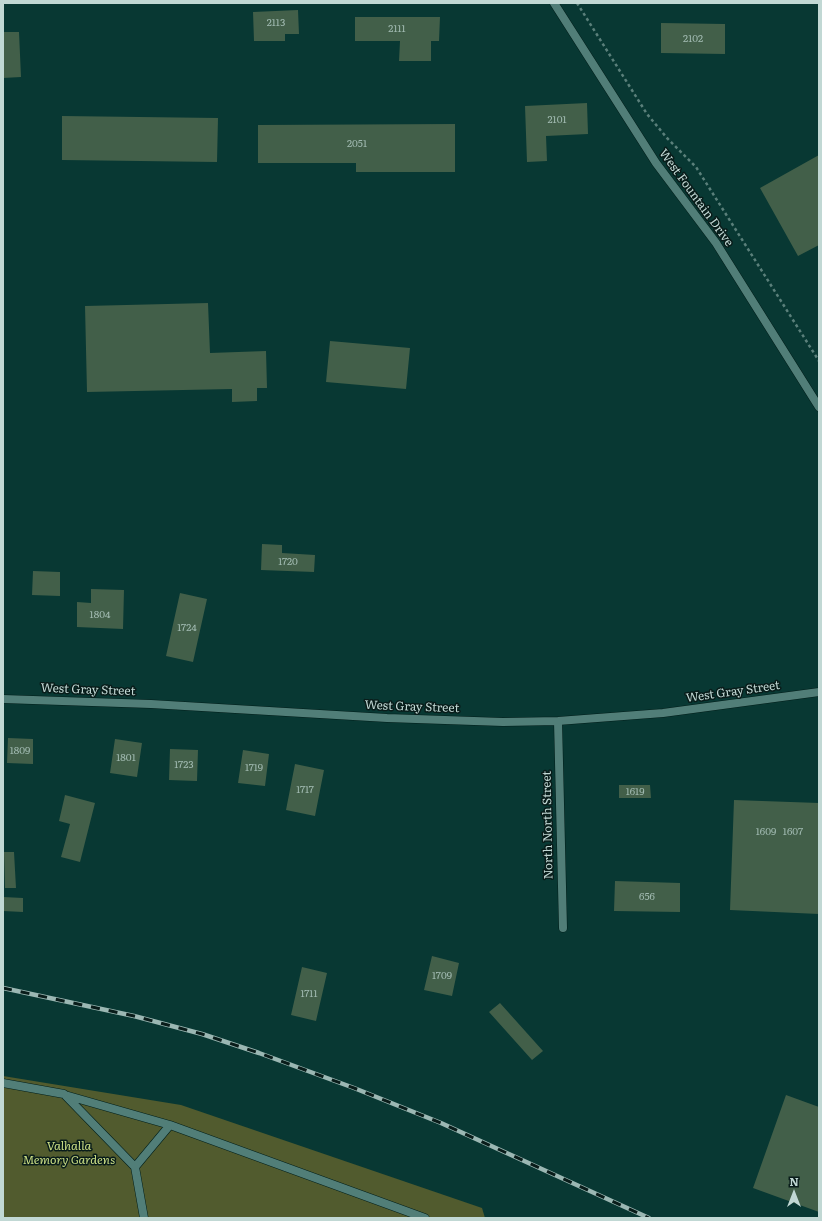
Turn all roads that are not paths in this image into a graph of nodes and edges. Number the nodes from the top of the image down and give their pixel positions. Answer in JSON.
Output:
{"nodes":[{"id":1,"x":554,"y":3,"type":"edge"},
{"id":2,"x":819,"y":407,"type":"edge"},
{"id":3,"x":819,"y":692,"type":"edge"},
{"id":4,"x":3,"y":699,"type":"edge"},
{"id":5,"x":558,"y":721,"type":"junction"},
{"id":6,"x":562,"y":928,"type":"dead end"},
{"id":7,"x":3,"y":1082,"type":"edge"},
{"id":8,"x":64,"y":1094,"type":"junction"},
{"id":9,"x":170,"y":1124,"type":"junction"},
{"id":10,"x":135,"y":1167,"type":"junction"},
{"id":11,"x":144,"y":1218,"type":"edge"},
{"id":12,"x":425,"y":1218,"type":"edge"}],
"edges":[{"from":1,"to":2,"type":"street","name":"West Fountain Drive"},
{"from":3,"to":5,"type":"street","name":"West Gray Street"},
{"from":4,"to":5,"type":"street","name":"West Gray Street"},
{"from":5,"to":6,"type":"street","name":"North North Street"},
{"from":7,"to":8,"type":"street"},
{"from":8,"to":9,"type":"street"},
{"from":8,"to":10,"type":"street"},
{"from":9,"to":10,"type":"street"},
{"from":9,"to":12,"type":"street"},
{"from":10,"to":11,"type":"street"}]}
